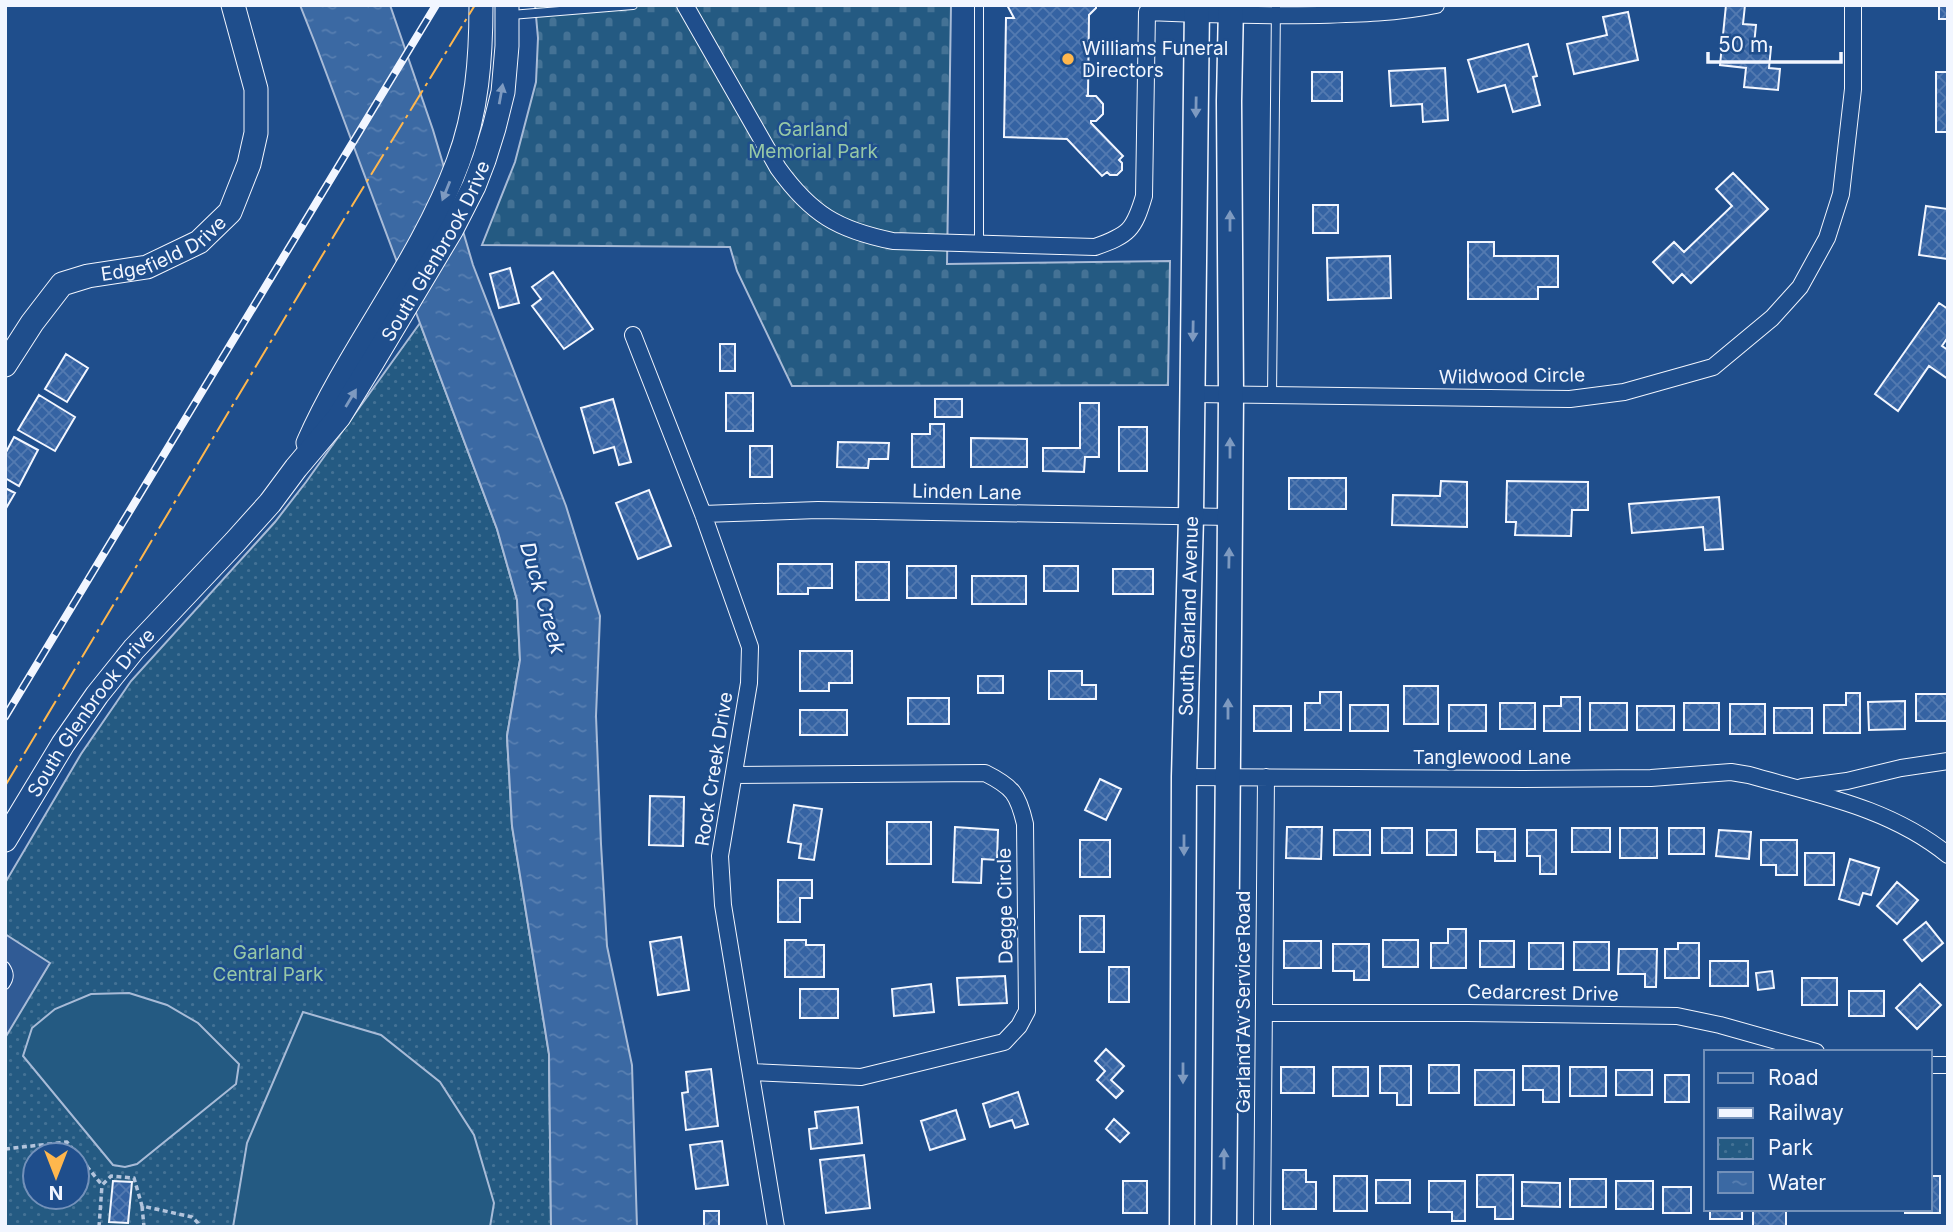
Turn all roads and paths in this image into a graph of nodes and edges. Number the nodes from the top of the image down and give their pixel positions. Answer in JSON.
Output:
{"nodes":[{"id":1,"x":233,"y":5,"type":"edge"},
{"id":2,"x":481,"y":5,"type":"edge"},
{"id":3,"x":633,"y":5,"type":"edge"},
{"id":4,"x":685,"y":5,"type":"edge"},
{"id":5,"x":979,"y":5,"type":"edge"},
{"id":6,"x":1436,"y":5,"type":"edge"},
{"id":7,"x":1853,"y":5,"type":"edge"},
{"id":8,"x":1147,"y":9,"type":"edge"},
{"id":9,"x":507,"y":10,"type":"edge"},
{"id":10,"x":1197,"y":10,"type":"edge"},
{"id":11,"x":1231,"y":10,"type":"edge"},
{"id":12,"x":1276,"y":10,"type":"edge"},
{"id":13,"x":979,"y":244,"type":"junction"},
{"id":14,"x":634,"y":335,"type":"dead end"},
{"id":15,"x":366,"y":355,"type":"junction"},
{"id":16,"x":5,"y":365,"type":"edge"},
{"id":17,"x":1192,"y":394,"type":"junction"},
{"id":18,"x":1231,"y":395,"type":"junction"},
{"id":19,"x":1272,"y":396,"type":"junction"},
{"id":20,"x":703,"y":514,"type":"junction"},
{"id":21,"x":1191,"y":517,"type":"junction"},
{"id":22,"x":1230,"y":517,"type":"junction"},
{"id":23,"x":1948,"y":761,"type":"edge"},
{"id":24,"x":734,"y":775,"type":"junction"},
{"id":25,"x":1184,"y":777,"type":"junction"},
{"id":26,"x":1227,"y":777,"type":"junction"},
{"id":27,"x":1266,"y":777,"type":"junction"},
{"id":28,"x":1796,"y":788,"type":"junction"},
{"id":29,"x":5,"y":840,"type":"edge"},
{"id":30,"x":1948,"y":855,"type":"edge"},
{"id":31,"x":6,"y":970,"type":"edge"},
{"id":32,"x":5,"y":985,"type":"edge"},
{"id":33,"x":1264,"y":1013,"type":"junction"},
{"id":34,"x":1809,"y":1050,"type":"edge"},
{"id":35,"x":751,"y":1072,"type":"junction"},
{"id":36,"x":5,"y":1149,"type":"edge"},
{"id":37,"x":102,"y":1185,"type":"junction"},
{"id":38,"x":142,"y":1206,"type":"junction"},
{"id":39,"x":99,"y":1227,"type":"edge"},
{"id":40,"x":144,"y":1227,"type":"edge"},
{"id":41,"x":199,"y":1227,"type":"edge"},
{"id":42,"x":776,"y":1227,"type":"edge"},
{"id":43,"x":1182,"y":1227,"type":"edge"},
{"id":44,"x":1224,"y":1227,"type":"edge"},
{"id":45,"x":1262,"y":1227,"type":"edge"}],
"edges":[{"from":1,"to":16,"type":"street","name":"Edgefield Drive"},
{"from":2,"to":15,"type":"street","name":"South Glenbrook Drive","one_way":true},
{"from":3,"to":9,"type":"lane"},
{"from":4,"to":13,"type":"street"},
{"from":5,"to":13,"type":"lane"},
{"from":6,"to":12,"type":"street"},
{"from":7,"to":19,"type":"street","name":"Wildwood Circle"},
{"from":8,"to":10,"type":"street"},
{"from":8,"to":13,"type":"street"},
{"from":15,"to":9,"type":"street","name":"South Glenbrook Drive","one_way":true},
{"from":10,"to":11,"type":"street"},
{"from":10,"to":17,"type":"main road","name":"South Garland Avenue","one_way":true},
{"from":11,"to":12,"type":"street"},
{"from":18,"to":11,"type":"main road","name":"South Garland Avenue","one_way":true},
{"from":12,"to":19,"type":"lane"},
{"from":14,"to":20,"type":"street","name":"Rock Creek Drive"},
{"from":15,"to":29,"type":"street","name":"South Glenbrook Drive"},
{"from":17,"to":18,"type":"street","name":"Wildwood Circle"},
{"from":17,"to":21,"type":"main road","name":"South Garland Avenue"},
{"from":18,"to":19,"type":"street","name":"Wildwood Circle"},
{"from":22,"to":18,"type":"main road","name":"South Garland Avenue","one_way":true},
{"from":20,"to":21,"type":"street","name":"Linden Lane"},
{"from":20,"to":24,"type":"street","name":"Rock Creek Drive"},
{"from":21,"to":22,"type":"street","name":"Linden Lane"},
{"from":21,"to":25,"type":"main road","name":"South Garland Avenue"},
{"from":26,"to":22,"type":"main road","name":"South Garland Avenue","one_way":true},
{"from":23,"to":28,"type":"street","name":"Tanglewood Lane"},
{"from":24,"to":35,"type":"street","name":"Rock Creek Drive"},
{"from":24,"to":35,"type":"street","name":"Degge Circle"},
{"from":25,"to":26,"type":"street","name":"Tanglewood Lane"},
{"from":25,"to":43,"type":"main road","name":"South Garland Avenue","one_way":true},
{"from":26,"to":27,"type":"street","name":"Tanglewood Lane"},
{"from":44,"to":26,"type":"main road","name":"South Garland Avenue","one_way":true},
{"from":27,"to":28,"type":"street","name":"Tanglewood Lane"},
{"from":27,"to":33,"type":"street","name":"Garland Av Service Road"},
{"from":28,"to":30,"type":"street","name":"Tanglewood Lane"},
{"from":31,"to":32,"type":"lane"},
{"from":33,"to":34,"type":"street","name":"Cedarcrest Drive"},
{"from":33,"to":45,"type":"street","name":"Garland Av Service Road"},
{"from":35,"to":42,"type":"street","name":"Rock Creek Drive"},
{"from":36,"to":37,"type":"path"},
{"from":37,"to":38,"type":"path"},
{"from":37,"to":39,"type":"path"},
{"from":38,"to":40,"type":"path"},
{"from":38,"to":41,"type":"path"}]}
